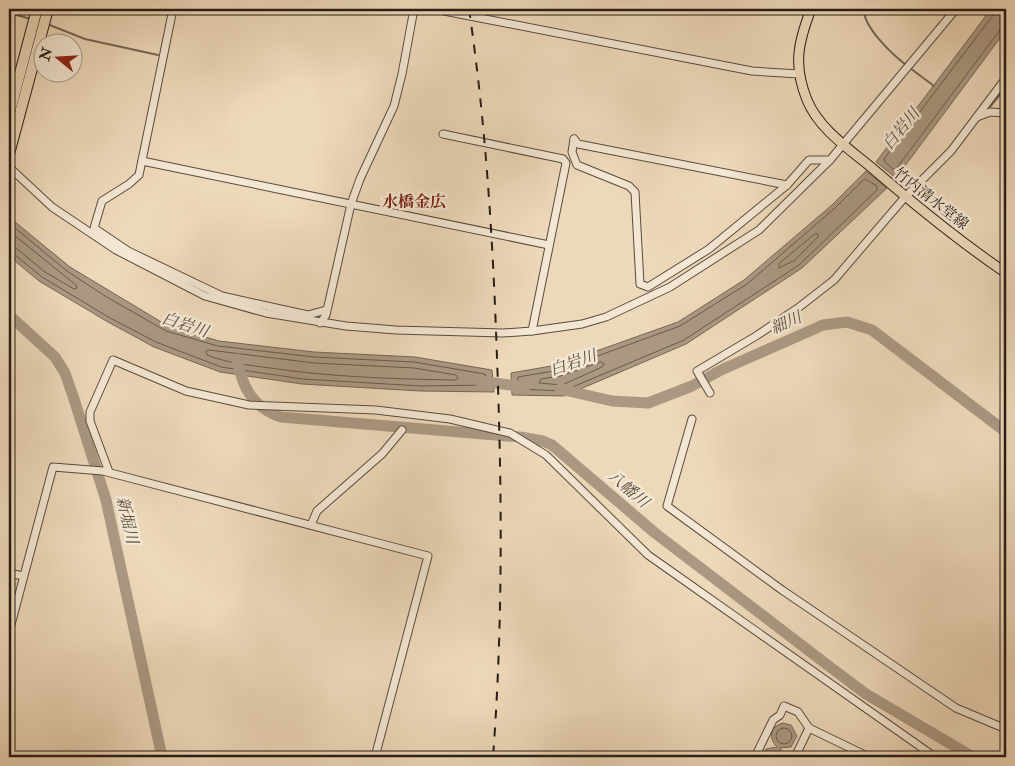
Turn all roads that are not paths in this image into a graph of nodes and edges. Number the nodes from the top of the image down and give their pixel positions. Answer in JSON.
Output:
{"nodes":[{"id":1,"x":37,"y":9,"type":"edge"},
{"id":2,"x":48,"y":9,"type":"edge"},
{"id":3,"x":173,"y":9,"type":"edge"},
{"id":4,"x":414,"y":9,"type":"edge"},
{"id":5,"x":434,"y":9,"type":"edge"},
{"id":6,"x":811,"y":9,"type":"edge"},
{"id":7,"x":956,"y":9,"type":"edge"},
{"id":8,"x":799,"y":74,"type":"junction"},
{"id":9,"x":1006,"y":78,"type":"edge"},
{"id":10,"x":1006,"y":113,"type":"edge"},
{"id":11,"x":9,"y":114,"type":"edge"},
{"id":12,"x":976,"y":118,"type":"junction"},
{"id":13,"x":443,"y":134,"type":"dead end"},
{"id":14,"x":844,"y":145,"type":"junction"},
{"id":15,"x":9,"y":154,"type":"edge"},
{"id":16,"x":830,"y":160,"type":"junction"},
{"id":17,"x":142,"y":161,"type":"junction"},
{"id":18,"x":9,"y":167,"type":"edge"},
{"id":19,"x":787,"y":185,"type":"junction"},
{"id":20,"x":905,"y":197,"type":"junction"},
{"id":21,"x":351,"y":204,"type":"junction"},
{"id":22,"x":549,"y":245,"type":"junction"},
{"id":23,"x":1006,"y":273,"type":"edge"},
{"id":24,"x":326,"y":310,"type":"junction"},
{"id":25,"x":320,"y":323,"type":"junction"},
{"id":26,"x":532,"y":331,"type":"junction"},
{"id":27,"x":710,"y":394,"type":"dead end"},
{"id":28,"x":692,"y":420,"type":"dead end"},
{"id":29,"x":402,"y":430,"type":"dead end"},
{"id":30,"x":106,"y":471,"type":"junction"},
{"id":31,"x":311,"y":525,"type":"junction"},
{"id":32,"x":9,"y":572,"type":"edge"},
{"id":33,"x":23,"y":576,"type":"junction"},
{"id":34,"x":9,"y":632,"type":"edge"},
{"id":35,"x":809,"y":728,"type":"junction"},
{"id":36,"x":1006,"y":729,"type":"edge"},
{"id":37,"x":375,"y":757,"type":"edge"},
{"id":38,"x":754,"y":757,"type":"edge"},
{"id":39,"x":795,"y":757,"type":"edge"},
{"id":40,"x":869,"y":757,"type":"edge"},
{"id":41,"x":935,"y":757,"type":"edge"}],
"edges":[{"from":1,"to":11,"type":"highway"},
{"from":2,"to":15,"type":"highway"},
{"from":3,"to":17,"type":"street"},
{"from":4,"to":21,"type":"street"},
{"from":5,"to":8,"type":"street"},
{"from":6,"to":8,"type":"main road","name":"竹内清水堂線"},
{"from":7,"to":14,"type":"street"},
{"from":8,"to":14,"type":"main road","name":"竹内清水堂線"},
{"from":9,"to":12,"type":"street"},
{"from":10,"to":12,"type":"street"},
{"from":12,"to":20,"type":"street"},
{"from":13,"to":22,"type":"street"},
{"from":14,"to":16,"type":"street"},
{"from":14,"to":20,"type":"main road","name":"竹内清水堂線"},
{"from":16,"to":19,"type":"street"},
{"from":16,"to":26,"type":"street"},
{"from":17,"to":21,"type":"street"},
{"from":17,"to":24,"type":"street"},
{"from":18,"to":25,"type":"street"},
{"from":19,"to":19,"type":"street"},
{"from":20,"to":23,"type":"main road","name":"竹内清水堂線"},
{"from":20,"to":27,"type":"street"},
{"from":21,"to":22,"type":"street"},
{"from":21,"to":24,"type":"street"},
{"from":22,"to":26,"type":"street"},
{"from":24,"to":25,"type":"street"},
{"from":25,"to":26,"type":"street"},
{"from":28,"to":36,"type":"street"},
{"from":29,"to":31,"type":"street"},
{"from":30,"to":31,"type":"street"},
{"from":30,"to":33,"type":"street"},
{"from":30,"to":41,"type":"street"},
{"from":31,"to":37,"type":"street"},
{"from":32,"to":33,"type":"street"},
{"from":33,"to":34,"type":"street"},
{"from":35,"to":38,"type":"street"},
{"from":35,"to":39,"type":"street"},
{"from":35,"to":40,"type":"street"}]}
